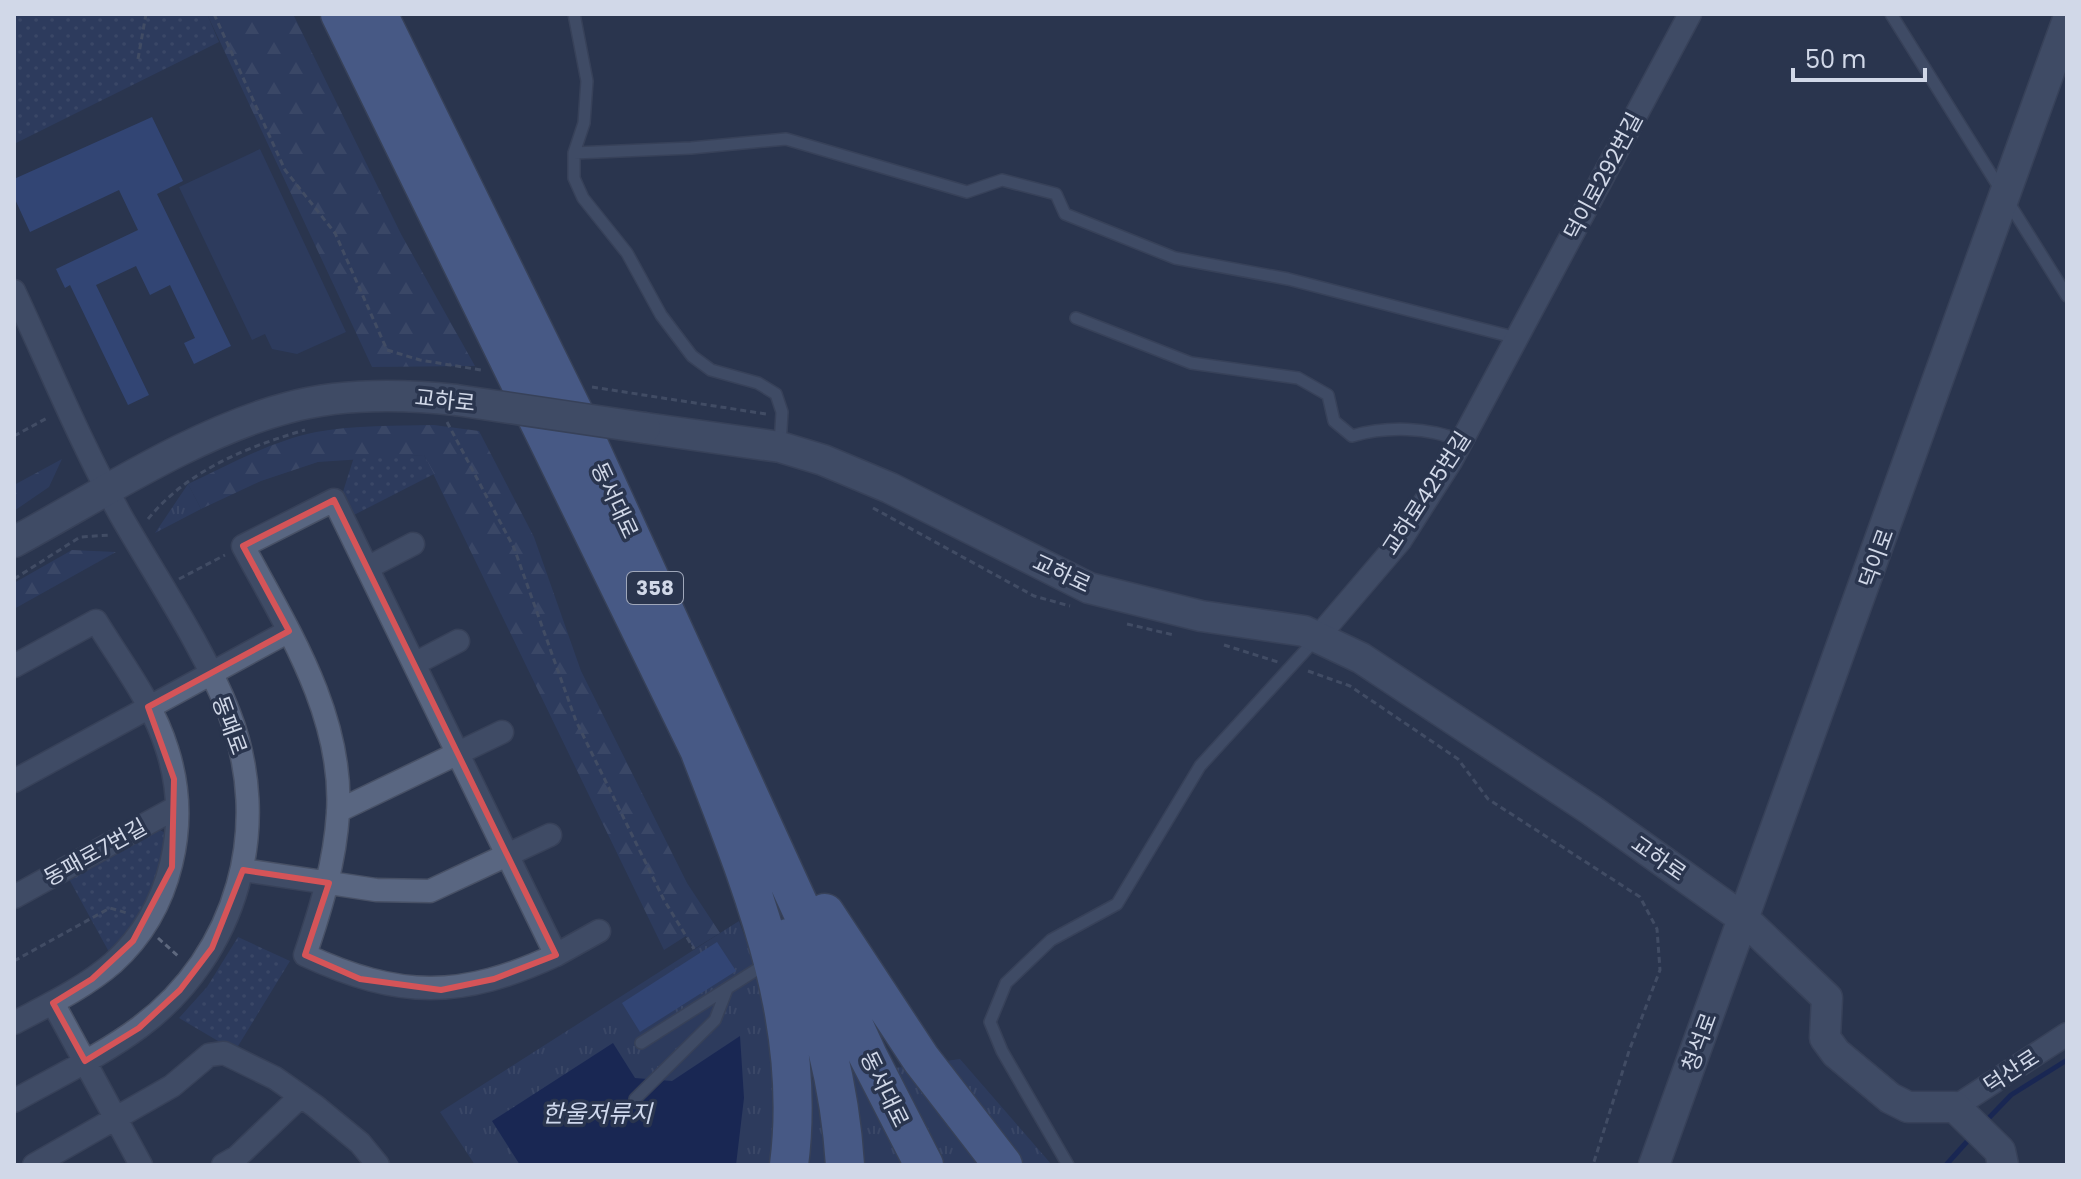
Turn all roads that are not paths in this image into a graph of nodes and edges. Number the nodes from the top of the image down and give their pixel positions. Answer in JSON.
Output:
{"nodes":[{"id":1,"x":333,"y":14,"type":"edge"},
{"id":2,"x":340,"y":14,"type":"edge"},
{"id":3,"x":378,"y":14,"type":"edge"},
{"id":4,"x":574,"y":14,"type":"edge"},
{"id":5,"x":1690,"y":14,"type":"edge"},
{"id":6,"x":1891,"y":14,"type":"edge"},
{"id":7,"x":2067,"y":22,"type":"edge"},
{"id":8,"x":574,"y":153,"type":"junction"},
{"id":9,"x":2005,"y":197,"type":"junction"},
{"id":10,"x":441,"y":223,"type":"junction"},
{"id":11,"x":14,"y":291,"type":"edge"},
{"id":12,"x":2067,"y":296,"type":"edge"},
{"id":13,"x":1076,"y":318,"type":"dead end"},
{"id":14,"x":1517,"y":338,"type":"junction"},
{"id":15,"x":1462,"y":441,"type":"junction"},
{"id":16,"x":780,"y":447,"type":"junction"},
{"id":17,"x":108,"y":491,"type":"junction"},
{"id":18,"x":14,"y":542,"type":"edge"},
{"id":19,"x":413,"y":544,"type":"dead end"},
{"id":20,"x":643,"y":560,"type":"junction"},
{"id":21,"x":367,"y":568,"type":"junction"},
{"id":22,"x":289,"y":631,"type":"junction"},
{"id":23,"x":1318,"y":637,"type":"junction"},
{"id":24,"x":458,"y":641,"type":"dead end"},
{"id":25,"x":414,"y":664,"type":"junction"},
{"id":26,"x":14,"y":666,"type":"edge"},
{"id":27,"x":210,"y":674,"type":"junction"},
{"id":28,"x":148,"y":707,"type":"junction"},
{"id":29,"x":502,"y":732,"type":"dead end"},
{"id":30,"x":698,"y":746,"type":"junction"},
{"id":31,"x":458,"y":754,"type":"junction"},
{"id":32,"x":14,"y":781,"type":"edge"},
{"id":33,"x":177,"y":807,"type":"junction"},
{"id":34,"x":338,"y":811,"type":"junction"},
{"id":35,"x":550,"y":835,"type":"dead end"},
{"id":36,"x":508,"y":857,"type":"junction"},
{"id":37,"x":243,"y":870,"type":"junction"},
{"id":38,"x":327,"y":883,"type":"junction"},
{"id":39,"x":14,"y":897,"type":"edge"},
{"id":40,"x":1744,"y":919,"type":"junction"},
{"id":41,"x":599,"y":931,"type":"dead end"},
{"id":42,"x":556,"y":955,"type":"junction"},
{"id":43,"x":774,"y":959,"type":"junction"},
{"id":44,"x":727,"y":989,"type":"junction"},
{"id":45,"x":53,"y":1003,"type":"junction"},
{"id":46,"x":14,"y":1023,"type":"edge"},
{"id":47,"x":2067,"y":1034,"type":"edge"},
{"id":48,"x":641,"y":1043,"type":"dead end"},
{"id":49,"x":85,"y":1061,"type":"junction"},
{"id":50,"x":301,"y":1096,"type":"junction"},
{"id":51,"x":635,"y":1099,"type":"dead end"},
{"id":52,"x":14,"y":1101,"type":"edge"},
{"id":53,"x":116,"y":1120,"type":"junction"},
{"id":54,"x":1981,"y":1134,"type":"edge"},
{"id":55,"x":235,"y":1162,"type":"edge"},
{"id":56,"x":34,"y":1165,"type":"edge"},
{"id":57,"x":141,"y":1165,"type":"edge"},
{"id":58,"x":378,"y":1165,"type":"edge"},
{"id":59,"x":789,"y":1165,"type":"edge"},
{"id":60,"x":845,"y":1165,"type":"edge"},
{"id":61,"x":924,"y":1165,"type":"edge"},
{"id":62,"x":1003,"y":1165,"type":"edge"},
{"id":63,"x":1068,"y":1165,"type":"edge"},
{"id":64,"x":1654,"y":1165,"type":"edge"}],
"edges":[{"from":1,"to":10,"type":"highway"},
{"from":2,"to":10,"type":"highway","name":"동서대로","number":"358"},
{"from":3,"to":20,"type":"highway","name":"동서대로","number":"358"},
{"from":4,"to":8,"type":"lane"},
{"from":5,"to":14,"type":"street","name":"덕이로292번길"},
{"from":6,"to":9,"type":"lane"},
{"from":7,"to":9,"type":"street","name":"덕이로"},
{"from":8,"to":14,"type":"lane"},
{"from":8,"to":16,"type":"lane"},
{"from":9,"to":12,"type":"lane"},
{"from":9,"to":40,"type":"street","name":"덕이로"},
{"from":10,"to":30,"type":"highway","name":"동서대로","number":"358"},
{"from":11,"to":17,"type":"street","name":"동패로"},
{"from":13,"to":15,"type":"lane"},
{"from":14,"to":15,"type":"street","name":"교하로425번길"},
{"from":15,"to":23,"type":"street","name":"교하로425번길"},
{"from":16,"to":17,"type":"street","name":"교하로","bridge":true},
{"from":16,"to":23,"type":"street","name":"교하로"},
{"from":17,"to":18,"type":"street","name":"교하로"},
{"from":17,"to":27,"type":"street","name":"동패로"},
{"from":19,"to":21,"type":"street"},
{"from":20,"to":61,"type":"highway","name":"동서대로","number":"358"},
{"from":20,"to":62,"type":"highway"},
{"from":21,"to":22,"type":"street"},
{"from":21,"to":25,"type":"street"},
{"from":22,"to":27,"type":"street"},
{"from":22,"to":34,"type":"street"},
{"from":23,"to":40,"type":"street","name":"교하로"},
{"from":23,"to":63,"type":"lane"},
{"from":24,"to":25,"type":"street"},
{"from":25,"to":31,"type":"street"},
{"from":26,"to":28,"type":"street","name":"동패로7번길"},
{"from":27,"to":28,"type":"street"},
{"from":27,"to":37,"type":"street","name":"동패로"},
{"from":28,"to":32,"type":"street"},
{"from":28,"to":33,"type":"street","name":"동패로7번길"},
{"from":29,"to":31,"type":"street"},
{"from":30,"to":43,"type":"highway"},
{"from":30,"to":60,"type":"highway","name":"동서대로","number":"358"},
{"from":31,"to":34,"type":"street"},
{"from":31,"to":36,"type":"street"},
{"from":33,"to":39,"type":"street","name":"동패로7번길"},
{"from":33,"to":45,"type":"street","name":"동패로7번길"},
{"from":34,"to":38,"type":"street"},
{"from":35,"to":36,"type":"street"},
{"from":36,"to":38,"type":"street"},
{"from":36,"to":42,"type":"street"},
{"from":37,"to":38,"type":"street"},
{"from":37,"to":49,"type":"street","name":"동패로"},
{"from":38,"to":42,"type":"street"},
{"from":40,"to":54,"type":"street","name":"교하로"},
{"from":40,"to":64,"type":"street","name":"청석로"},
{"from":41,"to":42,"type":"street"},
{"from":43,"to":44,"type":"lane"},
{"from":43,"to":59,"type":"highway"},
{"from":44,"to":48,"type":"lane"},
{"from":44,"to":51,"type":"lane"},
{"from":45,"to":46,"type":"street","name":"동패로7번길"},
{"from":45,"to":49,"type":"street"},
{"from":47,"to":54,"type":"street","name":"덕산로"},
{"from":49,"to":52,"type":"street","name":"동패로"},
{"from":49,"to":53,"type":"street"},
{"from":50,"to":53,"type":"street"},
{"from":50,"to":55,"type":"street"},
{"from":50,"to":58,"type":"street"},
{"from":53,"to":56,"type":"street"},
{"from":53,"to":57,"type":"street"}]}
